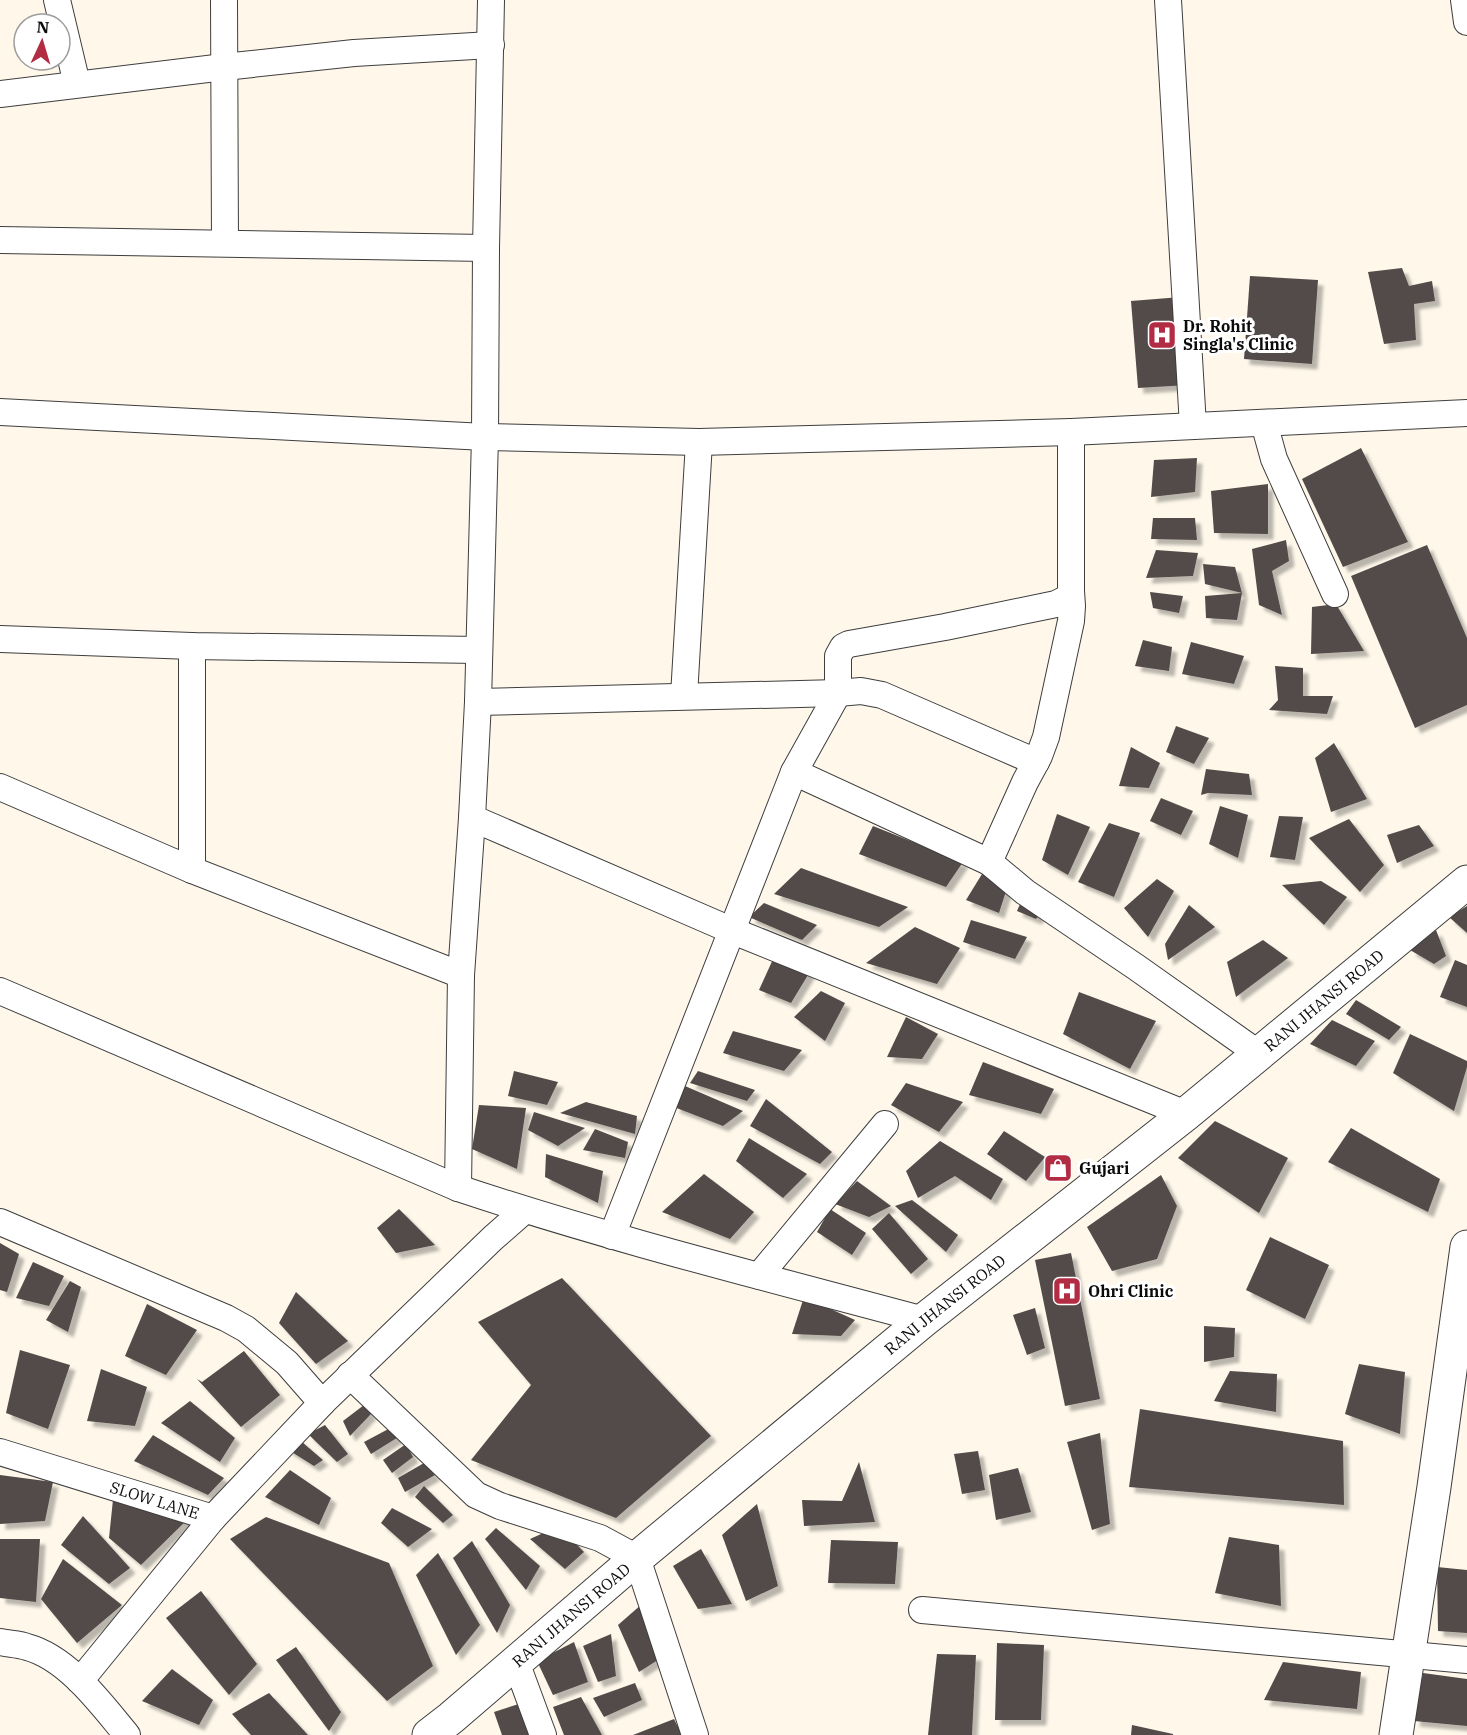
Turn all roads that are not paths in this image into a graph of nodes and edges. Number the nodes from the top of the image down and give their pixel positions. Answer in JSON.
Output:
{"nodes":[{"id":1,"x":57,"y":0,"type":"edge"},
{"id":2,"x":224,"y":0,"type":"edge"},
{"id":3,"x":491,"y":0,"type":"edge"},
{"id":4,"x":1168,"y":0,"type":"edge"},
{"id":5,"x":1464,"y":0,"type":"edge"},
{"id":6,"x":1467,"y":22,"type":"edge"},
{"id":7,"x":491,"y":45,"type":"junction"},
{"id":8,"x":224,"y":67,"type":"junction"},
{"id":9,"x":77,"y":84,"type":"junction"},
{"id":10,"x":0,"y":94,"type":"edge"},
{"id":11,"x":0,"y":240,"type":"edge"},
{"id":12,"x":225,"y":243,"type":"junction"},
{"id":13,"x":486,"y":248,"type":"junction"},
{"id":14,"x":0,"y":412,"type":"edge"},
{"id":15,"x":1467,"y":413,"type":"edge"},
{"id":16,"x":1264,"y":423,"type":"junction"},
{"id":17,"x":1193,"y":426,"type":"junction"},
{"id":18,"x":1071,"y":432,"type":"junction"},
{"id":19,"x":485,"y":437,"type":"junction"},
{"id":20,"x":699,"y":442,"type":"junction"},
{"id":21,"x":1071,"y":591,"type":"junction"},
{"id":22,"x":1335,"y":594,"type":"dead end"},
{"id":23,"x":0,"y":639,"type":"edge"},
{"id":24,"x":192,"y":646,"type":"junction"},
{"id":25,"x":479,"y":650,"type":"junction"},
{"id":26,"x":838,"y":693,"type":"junction"},
{"id":27,"x":684,"y":696,"type":"junction"},
{"id":28,"x":478,"y":702,"type":"junction"},
{"id":29,"x":1036,"y":762,"type":"junction"},
{"id":30,"x":794,"y":772,"type":"junction"},
{"id":31,"x":0,"y":787,"type":"edge"},
{"id":32,"x":472,"y":818,"type":"junction"},
{"id":33,"x":989,"y":862,"type":"junction"},
{"id":34,"x":192,"y":870,"type":"junction"},
{"id":35,"x":1467,"y":882,"type":"edge"},
{"id":36,"x":733,"y":931,"type":"junction"},
{"id":37,"x":461,"y":975,"type":"junction"},
{"id":38,"x":0,"y":990,"type":"edge"},
{"id":39,"x":1259,"y":1054,"type":"junction"},
{"id":40,"x":1186,"y":1113,"type":"junction"},
{"id":41,"x":885,"y":1124,"type":"dead end"},
{"id":42,"x":458,"y":1188,"type":"junction"},
{"id":43,"x":525,"y":1210,"type":"junction"},
{"id":44,"x":0,"y":1222,"type":"edge"},
{"id":45,"x":612,"y":1236,"type":"junction"},
{"id":46,"x":1467,"y":1247,"type":"edge"},
{"id":47,"x":759,"y":1276,"type":"junction"},
{"id":48,"x":924,"y":1320,"type":"junction"},
{"id":49,"x":350,"y":1375,"type":"junction"},
{"id":50,"x":322,"y":1403,"type":"junction"},
{"id":51,"x":0,"y":1452,"type":"edge"},
{"id":52,"x":213,"y":1518,"type":"junction"},
{"id":53,"x":637,"y":1558,"type":"junction"},
{"id":54,"x":922,"y":1610,"type":"dead end"},
{"id":55,"x":0,"y":1642,"type":"edge"},
{"id":56,"x":1409,"y":1656,"type":"junction"},
{"id":57,"x":1467,"y":1660,"type":"edge"},
{"id":58,"x":516,"y":1662,"type":"junction"},
{"id":59,"x":80,"y":1681,"type":"junction"},
{"id":60,"x":446,"y":1729,"type":"edge"},
{"id":61,"x":127,"y":1735,"type":"edge"},
{"id":62,"x":543,"y":1735,"type":"edge"},
{"id":63,"x":695,"y":1735,"type":"edge"},
{"id":64,"x":1396,"y":1735,"type":"edge"}],
"edges":[{"from":1,"to":9,"type":"street"},
{"from":2,"to":8,"type":"street"},
{"from":3,"to":7,"type":"street"},
{"from":4,"to":17,"type":"street"},
{"from":5,"to":6,"type":"street"},
{"from":7,"to":8,"type":"street"},
{"from":7,"to":13,"type":"street"},
{"from":8,"to":9,"type":"street"},
{"from":8,"to":12,"type":"street"},
{"from":9,"to":10,"type":"street"},
{"from":11,"to":12,"type":"street"},
{"from":12,"to":13,"type":"street"},
{"from":13,"to":19,"type":"street"},
{"from":14,"to":19,"type":"street"},
{"from":15,"to":16,"type":"street"},
{"from":16,"to":17,"type":"street"},
{"from":16,"to":22,"type":"street"},
{"from":17,"to":18,"type":"street"},
{"from":18,"to":20,"type":"street"},
{"from":18,"to":21,"type":"street"},
{"from":19,"to":20,"type":"street"},
{"from":19,"to":25,"type":"street"},
{"from":20,"to":27,"type":"street"},
{"from":21,"to":26,"type":"street"},
{"from":21,"to":29,"type":"street"},
{"from":23,"to":24,"type":"street"},
{"from":24,"to":25,"type":"street"},
{"from":24,"to":34,"type":"street"},
{"from":25,"to":28,"type":"street"},
{"from":26,"to":27,"type":"street"},
{"from":26,"to":29,"type":"street"},
{"from":26,"to":30,"type":"street"},
{"from":27,"to":28,"type":"street"},
{"from":28,"to":32,"type":"street"},
{"from":29,"to":33,"type":"street"},
{"from":30,"to":33,"type":"street"},
{"from":30,"to":36,"type":"street"},
{"from":31,"to":34,"type":"street"},
{"from":32,"to":36,"type":"street"},
{"from":32,"to":37,"type":"street"},
{"from":33,"to":39,"type":"street"},
{"from":34,"to":37,"type":"street"},
{"from":35,"to":39,"type":"street","name":"RANI JHANSI ROAD"},
{"from":36,"to":40,"type":"street"},
{"from":36,"to":45,"type":"street"},
{"from":37,"to":42,"type":"street"},
{"from":38,"to":42,"type":"street"},
{"from":39,"to":40,"type":"street","name":"RANI JHANSI ROAD"},
{"from":40,"to":48,"type":"street","name":"RANI JHANSI ROAD"},
{"from":41,"to":47,"type":"street"},
{"from":42,"to":43,"type":"street"},
{"from":43,"to":45,"type":"street"},
{"from":43,"to":49,"type":"street"},
{"from":44,"to":50,"type":"street"},
{"from":45,"to":47,"type":"street"},
{"from":46,"to":56,"type":"street"},
{"from":47,"to":48,"type":"street"},
{"from":48,"to":53,"type":"street","name":"RANI JHANSI ROAD"},
{"from":49,"to":50,"type":"street"},
{"from":49,"to":53,"type":"street"},
{"from":50,"to":52,"type":"street"},
{"from":51,"to":52,"type":"street","name":"SLOW LANE"},
{"from":52,"to":59,"type":"street","name":"SLOW LANE"},
{"from":53,"to":58,"type":"street","name":"RANI JHANSI ROAD"},
{"from":53,"to":63,"type":"street"},
{"from":54,"to":56,"type":"street"},
{"from":55,"to":59,"type":"street"},
{"from":56,"to":57,"type":"street"},
{"from":56,"to":64,"type":"street"},
{"from":58,"to":60,"type":"street","name":"RANI JHANSI ROAD"},
{"from":58,"to":62,"type":"street"},
{"from":59,"to":61,"type":"street"}]}
